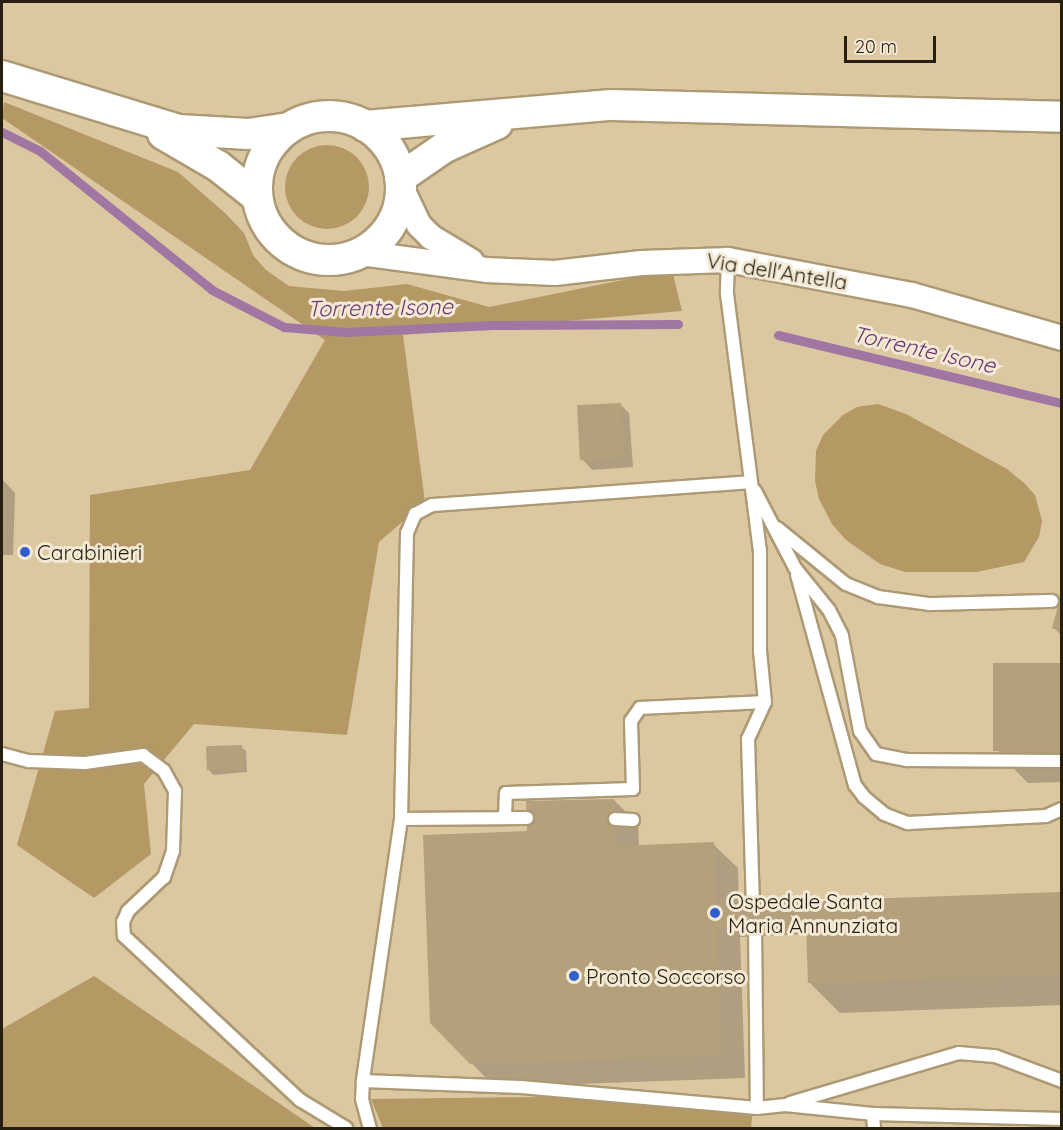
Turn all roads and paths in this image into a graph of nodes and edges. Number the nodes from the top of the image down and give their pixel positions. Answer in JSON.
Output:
{"nodes":[{"id":1,"x":2,"y":76,"type":"edge"},
{"id":2,"x":537,"y":110,"type":"junction"},
{"id":3,"x":128,"y":117,"type":"junction"},
{"id":4,"x":1062,"y":117,"type":"edge"},
{"id":5,"x":365,"y":126,"type":"junction"},
{"id":6,"x":289,"y":128,"type":"junction"},
{"id":7,"x":400,"y":183,"type":"junction"},
{"id":8,"x":257,"y":197,"type":"junction"},
{"id":9,"x":361,"y":253,"type":"junction"},
{"id":10,"x":728,"y":260,"type":"junction"},
{"id":11,"x":486,"y":270,"type":"junction"},
{"id":12,"x":1062,"y":338,"type":"edge"},
{"id":13,"x":750,"y":482,"type":"junction"},
{"id":14,"x":771,"y":523,"type":"junction"},
{"id":15,"x":795,"y":568,"type":"junction"},
{"id":16,"x":1052,"y":601,"type":"dead end"},
{"id":17,"x":765,"y":702,"type":"junction"},
{"id":18,"x":2,"y":754,"type":"edge"},
{"id":19,"x":1062,"y":760,"type":"edge"},
{"id":20,"x":1062,"y":809,"type":"edge"},
{"id":21,"x":505,"y":818,"type":"junction"},
{"id":22,"x":527,"y":818,"type":"dead end"},
{"id":23,"x":401,"y":819,"type":"junction"},
{"id":24,"x":615,"y":819,"type":"dead end"},
{"id":25,"x":633,"y":820,"type":"dead end"},
{"id":26,"x":753,"y":903,"type":"dead end"},
{"id":27,"x":754,"y":927,"type":"dead end"},
{"id":28,"x":363,"y":1081,"type":"junction"},
{"id":29,"x":1062,"y":1081,"type":"edge"},
{"id":30,"x":785,"y":1105,"type":"junction"},
{"id":31,"x":757,"y":1108,"type":"junction"},
{"id":32,"x":873,"y":1114,"type":"junction"},
{"id":33,"x":1062,"y":1119,"type":"edge"},
{"id":34,"x":346,"y":1128,"type":"edge"},
{"id":35,"x":369,"y":1128,"type":"edge"},
{"id":36,"x":874,"y":1128,"type":"edge"}],
"edges":[{"from":1,"to":3,"type":"street","name":"Via dell'Antella"},
{"from":2,"to":4,"type":"street"},
{"from":2,"to":5,"type":"street"},
{"from":2,"to":7,"type":"street"},
{"from":3,"to":6,"type":"street","name":"Via dell'Antella"},
{"from":3,"to":8,"type":"street","name":"Via dell'Antella"},
{"from":5,"to":6,"type":"street","name":"Via dell'Antella"},
{"from":5,"to":7,"type":"street","name":"Via dell'Antella"},
{"from":6,"to":8,"type":"street","name":"Via dell'Antella"},
{"from":7,"to":9,"type":"street","name":"Via dell'Antella"},
{"from":7,"to":11,"type":"street","name":"Via dell'Antella"},
{"from":8,"to":9,"type":"street","name":"Via dell'Antella"},
{"from":9,"to":11,"type":"street","name":"Via dell'Antella"},
{"from":10,"to":11,"type":"street","name":"Via dell'Antella"},
{"from":10,"to":12,"type":"street","name":"Via dell'Antella"},
{"from":10,"to":13,"type":"lane"},
{"from":13,"to":14,"type":"lane"},
{"from":13,"to":17,"type":"lane"},
{"from":13,"to":23,"type":"lane"},
{"from":14,"to":15,"type":"lane"},
{"from":14,"to":16,"type":"lane"},
{"from":15,"to":19,"type":"lane"},
{"from":15,"to":20,"type":"lane"},
{"from":17,"to":21,"type":"lane"},
{"from":17,"to":26,"type":"lane"},
{"from":18,"to":34,"type":"lane"},
{"from":21,"to":22,"type":"lane"},
{"from":21,"to":23,"type":"lane"},
{"from":23,"to":28,"type":"lane"},
{"from":24,"to":25,"type":"lane"},
{"from":27,"to":31,"type":"lane"},
{"from":28,"to":31,"type":"lane"},
{"from":28,"to":35,"type":"lane"},
{"from":29,"to":30,"type":"lane"},
{"from":30,"to":31,"type":"lane"},
{"from":30,"to":32,"type":"lane"},
{"from":32,"to":33,"type":"lane"},
{"from":32,"to":36,"type":"lane"}]}
